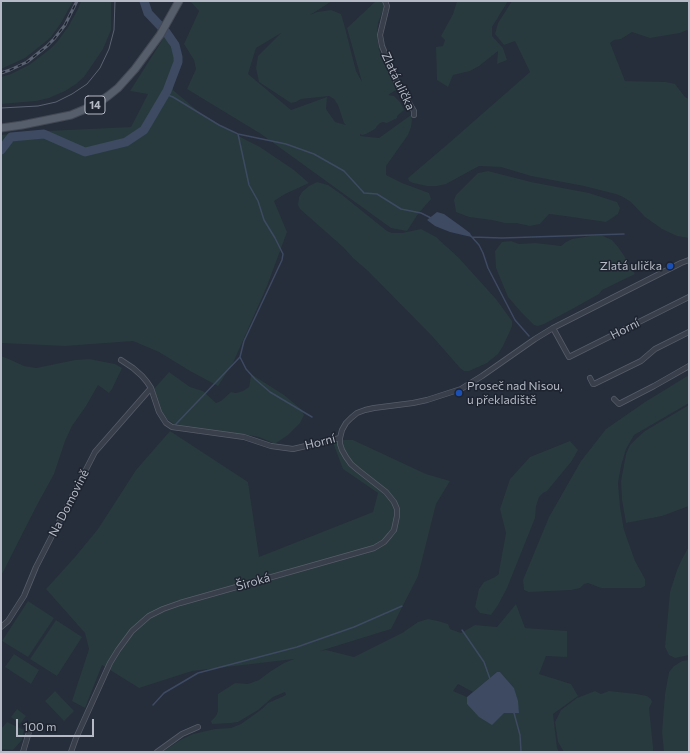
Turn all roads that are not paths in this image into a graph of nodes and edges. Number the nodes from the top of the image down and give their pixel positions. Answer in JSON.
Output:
{"nodes":[{"id":1,"x":179,"y":1,"type":"edge"},
{"id":2,"x":385,"y":1,"type":"edge"},
{"id":3,"x":414,"y":115,"type":"dead end"},
{"id":4,"x":1,"y":128,"type":"edge"},
{"id":5,"x":689,"y":260,"type":"edge"},
{"id":6,"x":689,"y":297,"type":"edge"},
{"id":7,"x":553,"y":328,"type":"junction"},
{"id":8,"x":689,"y":332,"type":"edge"},
{"id":9,"x":121,"y":360,"type":"dead end"},
{"id":10,"x":689,"y":366,"type":"edge"},
{"id":11,"x":590,"y":378,"type":"dead end"},
{"id":12,"x":151,"y":388,"type":"junction"},
{"id":13,"x":614,"y":399,"type":"dead end"},
{"id":14,"x":340,"y":438,"type":"junction"},
{"id":15,"x":1,"y":627,"type":"edge"},
{"id":16,"x":198,"y":728,"type":"dead end"},
{"id":17,"x":29,"y":732,"type":"dead end"},
{"id":18,"x":23,"y":752,"type":"edge"},
{"id":19,"x":71,"y":752,"type":"edge"},
{"id":20,"x":157,"y":752,"type":"edge"}],
"edges":[{"from":1,"to":4,"type":"main road","number":"14"},
{"from":2,"to":3,"type":"street","name":"Zlatá ulička"},
{"from":5,"to":7,"type":"street","name":"Horní"},
{"from":6,"to":7,"type":"street","name":"Horní"},
{"from":7,"to":14,"type":"street","name":"Horní"},
{"from":8,"to":11,"type":"street"},
{"from":9,"to":12,"type":"street"},
{"from":10,"to":13,"type":"street"},
{"from":12,"to":14,"type":"street","name":"Horní"},
{"from":12,"to":15,"type":"street","name":"Na Domovině"},
{"from":14,"to":19,"type":"street","name":"Široká"},
{"from":16,"to":20,"type":"street"},
{"from":17,"to":18,"type":"street"}]}
